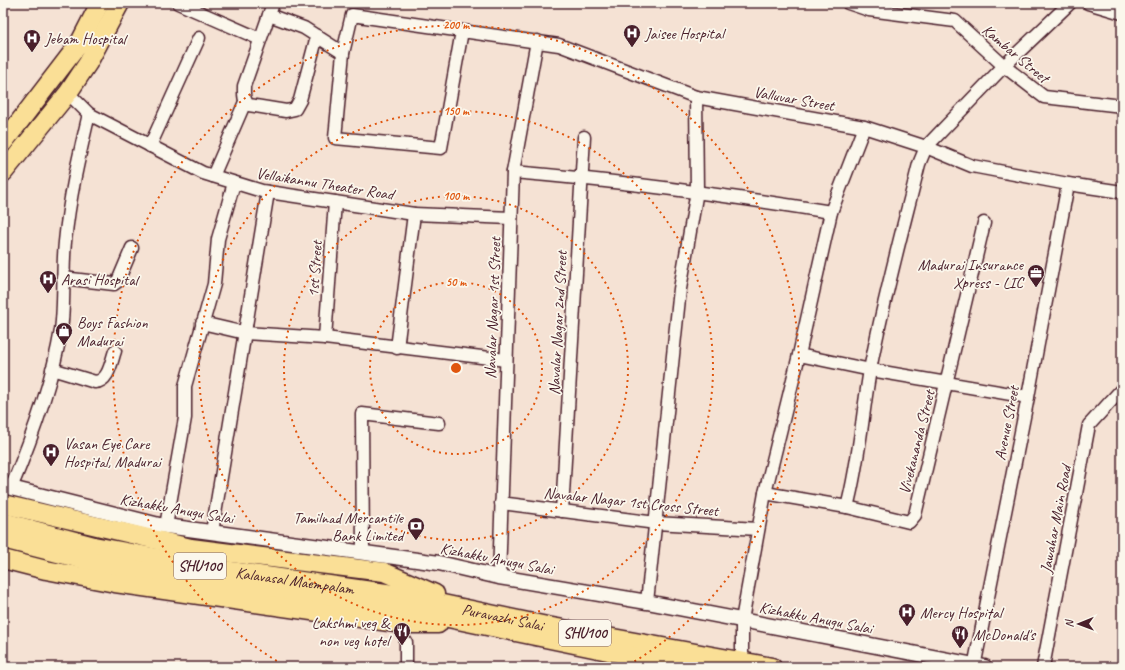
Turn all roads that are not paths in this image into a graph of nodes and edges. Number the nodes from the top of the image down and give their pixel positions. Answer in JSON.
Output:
{"nodes":[{"id":1,"x":100,"y":3,"type":"edge"},
{"id":2,"x":120,"y":3,"type":"edge"},
{"id":3,"x":178,"y":3,"type":"edge"},
{"id":4,"x":848,"y":3,"type":"edge"},
{"id":5,"x":1070,"y":3,"type":"edge"},
{"id":6,"x":1088,"y":3,"type":"edge"},
{"id":7,"x":271,"y":9,"type":"edge"},
{"id":8,"x":1122,"y":13,"type":"edge"},
{"id":9,"x":462,"y":31,"type":"junction"},
{"id":10,"x":317,"y":36,"type":"junction"},
{"id":11,"x":199,"y":38,"type":"dead end"},
{"id":12,"x":260,"y":39,"type":"junction"},
{"id":13,"x":537,"y":41,"type":"junction"},
{"id":14,"x":343,"y":53,"type":"junction"},
{"id":15,"x":1004,"y":66,"type":"junction"},
{"id":16,"x":68,"y":93,"type":"junction"},
{"id":17,"x":696,"y":97,"type":"junction"},
{"id":18,"x":246,"y":102,"type":"junction"},
{"id":19,"x":1122,"y":106,"type":"edge"},
{"id":20,"x":89,"y":114,"type":"junction"},
{"id":21,"x":864,"y":127,"type":"junction"},
{"id":22,"x":584,"y":137,"type":"dead end"},
{"id":23,"x":3,"y":143,"type":"edge"},
{"id":24,"x":150,"y":146,"type":"junction"},
{"id":25,"x":926,"y":147,"type":"junction"},
{"id":26,"x":513,"y":172,"type":"junction"},
{"id":27,"x":3,"y":173,"type":"edge"},
{"id":28,"x":213,"y":176,"type":"junction"},
{"id":29,"x":582,"y":178,"type":"junction"},
{"id":30,"x":234,"y":183,"type":"junction"},
{"id":31,"x":1068,"y":184,"type":"junction"},
{"id":32,"x":697,"y":191,"type":"junction"},
{"id":33,"x":268,"y":192,"type":"junction"},
{"id":34,"x":1122,"y":192,"type":"edge"},
{"id":35,"x":335,"y":202,"type":"junction"},
{"id":36,"x":831,"y":212,"type":"junction"},
{"id":37,"x":414,"y":214,"type":"junction"},
{"id":38,"x":511,"y":218,"type":"junction"},
{"id":39,"x":984,"y":223,"type":"dead end"},
{"id":40,"x":132,"y":248,"type":"dead end"},
{"id":41,"x":63,"y":278,"type":"junction"},
{"id":42,"x":202,"y":323,"type":"junction"},
{"id":43,"x":245,"y":333,"type":"junction"},
{"id":44,"x":326,"y":338,"type":"junction"},
{"id":45,"x":397,"y":348,"type":"junction"},
{"id":46,"x":115,"y":351,"type":"dead end"},
{"id":47,"x":799,"y":355,"type":"junction"},
{"id":48,"x":506,"y":360,"type":"junction"},
{"id":49,"x":52,"y":368,"type":"junction"},
{"id":50,"x":870,"y":370,"type":"junction"},
{"id":51,"x":947,"y":383,"type":"junction"},
{"id":52,"x":1122,"y":389,"type":"edge"},
{"id":53,"x":1028,"y":397,"type":"junction"},
{"id":54,"x":439,"y":424,"type":"dead end"},
{"id":55,"x":7,"y":487,"type":"edge"},
{"id":56,"x":765,"y":493,"type":"junction"},
{"id":57,"x":501,"y":503,"type":"junction"},
{"id":58,"x":3,"y":504,"type":"edge"},
{"id":59,"x":847,"y":507,"type":"junction"},
{"id":60,"x":562,"y":511,"type":"junction"},
{"id":61,"x":3,"y":522,"type":"edge"},
{"id":62,"x":656,"y":523,"type":"junction"},
{"id":63,"x":166,"y":526,"type":"junction"},
{"id":64,"x":758,"y":529,"type":"junction"},
{"id":65,"x":212,"y":532,"type":"junction"},
{"id":66,"x":3,"y":539,"type":"edge"},
{"id":67,"x":363,"y":553,"type":"junction"},
{"id":68,"x":3,"y":559,"type":"edge"},
{"id":69,"x":499,"y":577,"type":"junction"},
{"id":70,"x":400,"y":601,"type":"junction"},
{"id":71,"x":647,"y":602,"type":"junction"},
{"id":72,"x":468,"y":615,"type":"junction"},
{"id":73,"x":742,"y":620,"type":"junction"},
{"id":74,"x":406,"y":642,"type":"dead end"},
{"id":75,"x":743,"y":664,"type":"edge"},
{"id":76,"x":978,"y":666,"type":"edge"},
{"id":77,"x":406,"y":667,"type":"edge"},
{"id":78,"x":686,"y":667,"type":"edge"},
{"id":79,"x":772,"y":667,"type":"edge"},
{"id":80,"x":1043,"y":667,"type":"edge"}],
"edges":[{"from":1,"to":23,"type":"main road"},
{"from":2,"to":16,"type":"main road"},
{"from":3,"to":12,"type":"street"},
{"from":4,"to":15,"type":"street","name":"Kambar Street"},
{"from":5,"to":15,"type":"street"},
{"from":6,"to":8,"type":"street"},
{"from":7,"to":10,"type":"street"},
{"from":7,"to":12,"type":"street"},
{"from":9,"to":13,"type":"street","name":"Valluvar Street"},
{"from":9,"to":14,"type":"street","name":"Valluvar Street"},
{"from":9,"to":14,"type":"street"},
{"from":10,"to":14,"type":"street"},
{"from":10,"to":18,"type":"street"},
{"from":11,"to":24,"type":"street"},
{"from":12,"to":18,"type":"street"},
{"from":13,"to":17,"type":"street","name":"Valluvar Street"},
{"from":13,"to":26,"type":"street","name":"Navalar Nagar 1st Street"},
{"from":15,"to":19,"type":"street","name":"Kambar Street"},
{"from":15,"to":25,"type":"street"},
{"from":16,"to":20,"type":"street","name":"Vellaikannu Theater Road"},
{"from":16,"to":27,"type":"main road"},
{"from":17,"to":21,"type":"street","name":"Valluvar Street"},
{"from":17,"to":32,"type":"street"},
{"from":18,"to":28,"type":"street"},
{"from":20,"to":24,"type":"street","name":"Vellaikannu Theater Road"},
{"from":20,"to":41,"type":"street"},
{"from":21,"to":25,"type":"street","name":"Valluvar Street"},
{"from":21,"to":36,"type":"street"},
{"from":22,"to":29,"type":"street","name":"Navalar Nagar 2nd Street"},
{"from":24,"to":28,"type":"street","name":"Vellaikannu Theater Road"},
{"from":25,"to":31,"type":"street","name":"Valluvar Street"},
{"from":25,"to":50,"type":"street"},
{"from":26,"to":29,"type":"street"},
{"from":26,"to":38,"type":"street","name":"Navalar Nagar 1st Street"},
{"from":28,"to":30,"type":"street","name":"Vellaikannu Theater Road"},
{"from":29,"to":32,"type":"street"},
{"from":29,"to":60,"type":"street","name":"Navalar Nagar 2nd Street"},
{"from":30,"to":33,"type":"street","name":"Vellaikannu Theater Road"},
{"from":30,"to":42,"type":"street"},
{"from":31,"to":34,"type":"street","name":"Valluvar Street"},
{"from":31,"to":53,"type":"street","name":"Avenue Street"},
{"from":32,"to":36,"type":"street"},
{"from":32,"to":62,"type":"street"},
{"from":33,"to":35,"type":"street","name":"Vellaikannu Theater Road"},
{"from":33,"to":43,"type":"street"},
{"from":35,"to":37,"type":"street","name":"Vellaikannu Theater Road"},
{"from":35,"to":44,"type":"street","name":"1st Street"},
{"from":36,"to":47,"type":"street"},
{"from":37,"to":38,"type":"street","name":"Vellaikannu Theater Road"},
{"from":37,"to":45,"type":"street"},
{"from":38,"to":48,"type":"street","name":"Navalar Nagar 1st Street"},
{"from":39,"to":51,"type":"street","name":"Vivekananda Street"},
{"from":40,"to":41,"type":"street"},
{"from":41,"to":49,"type":"street"},
{"from":42,"to":43,"type":"street"},
{"from":42,"to":63,"type":"street"},
{"from":43,"to":44,"type":"street"},
{"from":43,"to":65,"type":"street"},
{"from":44,"to":45,"type":"street"},
{"from":45,"to":48,"type":"street"},
{"from":46,"to":49,"type":"street"},
{"from":47,"to":50,"type":"street"},
{"from":47,"to":56,"type":"street"},
{"from":48,"to":57,"type":"street","name":"Navalar Nagar 1st Street"},
{"from":49,"to":55,"type":"street"},
{"from":50,"to":51,"type":"street"},
{"from":50,"to":59,"type":"street"},
{"from":51,"to":53,"type":"street"},
{"from":51,"to":59,"type":"street","name":"Vivekananda Street"},
{"from":52,"to":80,"type":"street","name":"Jawahar Main Road"},
{"from":53,"to":76,"type":"street","name":"Avenue Street"},
{"from":54,"to":67,"type":"street"},
{"from":55,"to":63,"type":"street","name":"Kizhakku Anugu Salai"},
{"from":56,"to":59,"type":"street","name":"Vivekananda Street"},
{"from":56,"to":64,"type":"street"},
{"from":57,"to":60,"type":"street","name":"Navalar Nagar 1st Cross Street"},
{"from":57,"to":69,"type":"street","name":"Navalar Nagar 1st Street"},
{"from":58,"to":72,"type":"main road"},
{"from":60,"to":62,"type":"street","name":"Navalar Nagar 1st Cross Street"},
{"from":61,"to":70,"type":"main road","name":"Kalavasal Maempalam","number":"SHU100"},
{"from":62,"to":64,"type":"street","name":"Navalar Nagar 1st Cross Street"},
{"from":62,"to":71,"type":"street"},
{"from":63,"to":65,"type":"street","name":"Kizhakku Anugu Salai"},
{"from":64,"to":73,"type":"street"},
{"from":65,"to":67,"type":"street","name":"Kizhakku Anugu Salai"},
{"from":66,"to":70,"type":"main road","name":"Kalavasal Maempalam","number":"SHU100"},
{"from":67,"to":69,"type":"street","name":"Kizhakku Anugu Salai"},
{"from":68,"to":72,"type":"main road"},
{"from":69,"to":71,"type":"street","name":"Kizhakku Anugu Salai"},
{"from":70,"to":72,"type":"main road","name":"Puravazhi Salai","number":"SHU100"},
{"from":71,"to":73,"type":"street","name":"Kizhakku Anugu Salai"},
{"from":72,"to":75,"type":"main road","name":"Puravazhi Salai","number":"SHU100"},
{"from":72,"to":78,"type":"main road","name":"Puravazhi Salai","number":"SHU100"},
{"from":73,"to":75,"type":"street"},
{"from":73,"to":76,"type":"street","name":"Kizhakku Anugu Salai"},
{"from":74,"to":77,"type":"street"},
{"from":75,"to":79,"type":"main road","name":"Puravazhi Salai","number":"SHU100"}]}
